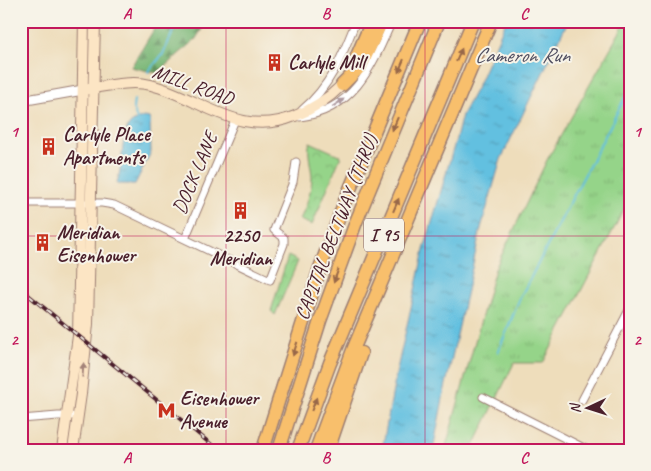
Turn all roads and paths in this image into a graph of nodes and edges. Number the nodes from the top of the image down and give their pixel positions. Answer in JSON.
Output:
{"nodes":[{"id":1,"x":84,"y":21,"type":"edge"},
{"id":2,"x":95,"y":21,"type":"edge"},
{"id":3,"x":356,"y":21,"type":"edge"},
{"id":4,"x":372,"y":21,"type":"edge"},
{"id":5,"x":382,"y":21,"type":"edge"},
{"id":6,"x":392,"y":21,"type":"edge"},
{"id":7,"x":420,"y":21,"type":"edge"},
{"id":8,"x":439,"y":21,"type":"edge"},
{"id":9,"x":473,"y":21,"type":"edge"},
{"id":10,"x":491,"y":21,"type":"edge"},
{"id":11,"x":370,"y":37,"type":"junction"},
{"id":12,"x":342,"y":84,"type":"joint"},
{"id":13,"x":94,"y":88,"type":"junction"},
{"id":14,"x":83,"y":90,"type":"junction"},
{"id":15,"x":21,"y":101,"type":"edge"},
{"id":16,"x":292,"y":118,"type":"junction"},
{"id":17,"x":234,"y":120,"type":"junction"},
{"id":18,"x":296,"y":162,"type":"dead end"},
{"id":19,"x":21,"y":203,"type":"edge"},
{"id":20,"x":91,"y":203,"type":"junction"},
{"id":21,"x":80,"y":204,"type":"junction"},
{"id":22,"x":185,"y":239,"type":"junction"},
{"id":23,"x":387,"y":267,"type":"junction"},
{"id":24,"x":630,"y":308,"type":"edge"},
{"id":25,"x":483,"y":397,"type":"dead end"},
{"id":26,"x":582,"y":400,"type":"dead end"},
{"id":27,"x":72,"y":416,"type":"junction"},
{"id":28,"x":21,"y":419,"type":"edge"},
{"id":29,"x":62,"y":450,"type":"edge"},
{"id":30,"x":73,"y":450,"type":"edge"},
{"id":31,"x":263,"y":450,"type":"edge"},
{"id":32,"x":279,"y":450,"type":"edge"},
{"id":33,"x":298,"y":450,"type":"edge"},
{"id":34,"x":316,"y":450,"type":"edge"},
{"id":35,"x":328,"y":450,"type":"edge"},
{"id":36,"x":588,"y":450,"type":"edge"}],
"edges":[{"from":1,"to":14,"type":"main road"},
{"from":2,"to":13,"type":"main road"},
{"from":3,"to":16,"type":"street","name":"MILL ROAD"},
{"from":4,"to":11,"type":"highway"},
{"from":5,"to":11,"type":"highway"},
{"from":16,"to":6,"type":"street","name":"MILL ROAD","one_way":true},
{"from":7,"to":31,"type":"highway","number":"I 95","one_way":true},
{"from":8,"to":32,"type":"highway","name":"CAPITAL BELTWAY (THRU)","number":"I 95","one_way":true},
{"from":33,"to":9,"type":"highway","number":"I 95","one_way":true},
{"from":10,"to":23,"type":"highway","number":"I 95"},
{"from":11,"to":12,"type":"highway"},
{"from":12,"to":16,"type":"main road","name":"MILL ROAD"},
{"from":13,"to":14,"type":"main road","name":"MILL ROAD"},
{"from":13,"to":17,"type":"main road","name":"MILL ROAD"},
{"from":13,"to":20,"type":"main road"},
{"from":14,"to":15,"type":"street","name":"MILL ROAD"},
{"from":14,"to":21,"type":"main road"},
{"from":16,"to":17,"type":"main road","name":"MILL ROAD"},
{"from":17,"to":22,"type":"street","name":"DOCK LANE"},
{"from":18,"to":22,"type":"street"},
{"from":19,"to":21,"type":"street"},
{"from":20,"to":21,"type":"street"},
{"from":20,"to":22,"type":"street"},
{"from":27,"to":20,"type":"main road","one_way":true},
{"from":21,"to":27,"type":"main road"},
{"from":23,"to":34,"type":"highway","number":"I 95"},
{"from":23,"to":35,"type":"highway"},
{"from":24,"to":26,"type":"street"},
{"from":25,"to":36,"type":"street"},
{"from":27,"to":28,"type":"street"},
{"from":27,"to":29,"type":"main road"},
{"from":27,"to":30,"type":"main road"}]}
